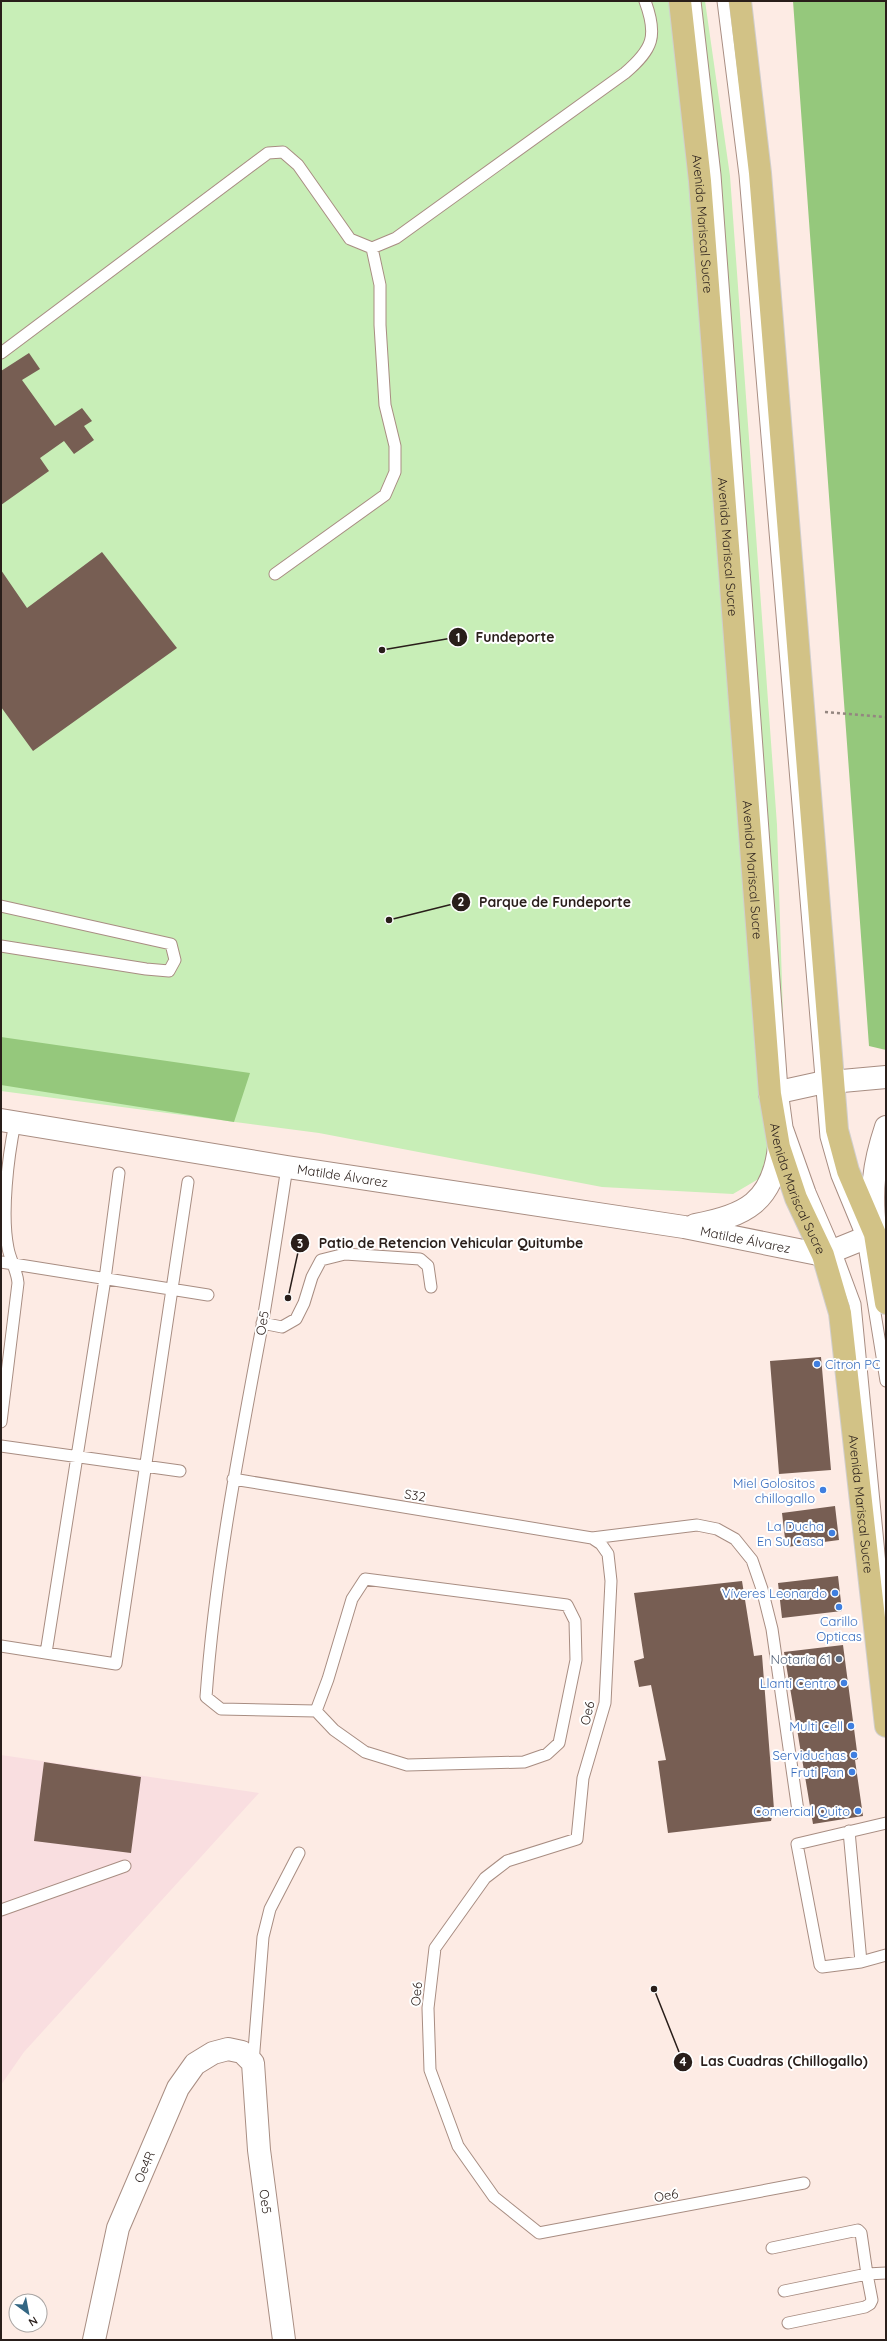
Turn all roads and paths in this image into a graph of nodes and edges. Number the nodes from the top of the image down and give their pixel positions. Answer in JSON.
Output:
{"nodes":[{"id":1,"x":645,"y":1,"type":"edge"},
{"id":2,"x":680,"y":1,"type":"edge"},
{"id":3,"x":695,"y":1,"type":"edge"},
{"id":4,"x":723,"y":1,"type":"edge"},
{"id":5,"x":740,"y":1,"type":"edge"},
{"id":6,"x":372,"y":248,"type":"junction"},
{"id":7,"x":1,"y":353,"type":"edge"},
{"id":8,"x":275,"y":574,"type":"dead end"},
{"id":9,"x":803,"y":711,"type":"junction"},
{"id":10,"x":886,"y":717,"type":"edge"},
{"id":11,"x":1,"y":906,"type":"edge"},
{"id":12,"x":1,"y":946,"type":"edge"},
{"id":13,"x":886,"y":1077,"type":"edge"},
{"id":14,"x":826,"y":1083,"type":"junction"},
{"id":15,"x":776,"y":1092,"type":"junction"},
{"id":16,"x":8,"y":1122,"type":"edge"},
{"id":17,"x":886,"y":1127,"type":"edge"},
{"id":18,"x":779,"y":1147,"type":"junction"},
{"id":19,"x":287,"y":1167,"type":"junction"},
{"id":20,"x":119,"y":1173,"type":"dead end"},
{"id":21,"x":188,"y":1182,"type":"dead end"},
{"id":22,"x":684,"y":1227,"type":"junction"},
{"id":23,"x":869,"y":1236,"type":"junction"},
{"id":24,"x":829,"y":1252,"type":"junction"},
{"id":25,"x":1,"y":1262,"type":"edge"},
{"id":26,"x":13,"y":1263,"type":"junction"},
{"id":27,"x":105,"y":1279,"type":"junction"},
{"id":28,"x":431,"y":1287,"type":"dead end"},
{"id":29,"x":172,"y":1290,"type":"junction"},
{"id":30,"x":208,"y":1296,"type":"dead end"},
{"id":31,"x":886,"y":1303,"type":"edge"},
{"id":32,"x":262,"y":1324,"type":"junction"},
{"id":33,"x":886,"y":1381,"type":"edge"},
{"id":34,"x":1,"y":1422,"type":"edge"},
{"id":35,"x":1,"y":1446,"type":"edge"},
{"id":36,"x":76,"y":1457,"type":"junction"},
{"id":37,"x":144,"y":1466,"type":"junction"},
{"id":38,"x":180,"y":1471,"type":"dead end"},
{"id":39,"x":233,"y":1479,"type":"junction"},
{"id":40,"x":592,"y":1538,"type":"junction"},
{"id":41,"x":886,"y":1627,"type":"edge"},
{"id":42,"x":1,"y":1646,"type":"edge"},
{"id":43,"x":46,"y":1653,"type":"junction"},
{"id":44,"x":316,"y":1712,"type":"junction"},
{"id":45,"x":886,"y":1726,"type":"edge"},
{"id":46,"x":798,"y":1811,"type":"dead end"},
{"id":47,"x":886,"y":1823,"type":"edge"},
{"id":48,"x":850,"y":1831,"type":"junction"},
{"id":49,"x":299,"y":1853,"type":"dead end"},
{"id":50,"x":125,"y":1866,"type":"dead end"},
{"id":51,"x":1,"y":1910,"type":"edge"},
{"id":52,"x":886,"y":1956,"type":"edge"},
{"id":53,"x":861,"y":1962,"type":"junction"},
{"id":54,"x":253,"y":2063,"type":"junction"},
{"id":55,"x":804,"y":2183,"type":"dead end"},
{"id":56,"x":772,"y":2248,"type":"dead end"},
{"id":57,"x":886,"y":2273,"type":"edge"},
{"id":58,"x":867,"y":2274,"type":"junction"},
{"id":59,"x":784,"y":2290,"type":"dead end"},
{"id":60,"x":788,"y":2323,"type":"dead end"},
{"id":61,"x":94,"y":2340,"type":"edge"},
{"id":62,"x":284,"y":2340,"type":"edge"}],
"edges":[{"from":1,"to":6,"type":"lane"},
{"from":2,"to":15,"type":"main road","name":"Avenida Mariscal Sucre"},
{"from":3,"to":15,"type":"lane"},
{"from":4,"to":14,"type":"lane"},
{"from":5,"to":9,"type":"main road"},
{"from":6,"to":7,"type":"lane"},
{"from":6,"to":8,"type":"lane"},
{"from":9,"to":10,"type":"path"},
{"from":9,"to":14,"type":"main road"},
{"from":11,"to":12,"type":"lane"},
{"from":13,"to":14,"type":"street"},
{"from":14,"to":15,"type":"street"},
{"from":14,"to":23,"type":"main road"},
{"from":15,"to":18,"type":"main road","name":"Avenida Mariscal Sucre"},
{"from":15,"to":24,"type":"lane"},
{"from":16,"to":19,"type":"street","name":"Matilde Álvarez"},
{"from":16,"to":26,"type":"lane"},
{"from":17,"to":23,"type":"street"},
{"from":18,"to":22,"type":"street","name":"Matilde Álvarez"},
{"from":18,"to":24,"type":"main road","name":"Avenida Mariscal Sucre"},
{"from":19,"to":22,"type":"street","name":"Matilde Álvarez"},
{"from":19,"to":32,"type":"lane","name":"Oe5"},
{"from":20,"to":27,"type":"lane"},
{"from":21,"to":29,"type":"lane"},
{"from":22,"to":24,"type":"street","name":"Matilde Álvarez"},
{"from":23,"to":24,"type":"street"},
{"from":23,"to":31,"type":"main road"},
{"from":23,"to":33,"type":"lane"},
{"from":24,"to":41,"type":"lane"},
{"from":24,"to":45,"type":"main road","name":"Avenida Mariscal Sucre"},
{"from":25,"to":26,"type":"lane"},
{"from":26,"to":27,"type":"lane"},
{"from":26,"to":34,"type":"lane"},
{"from":27,"to":29,"type":"lane"},
{"from":27,"to":36,"type":"lane"},
{"from":28,"to":32,"type":"lane"},
{"from":29,"to":30,"type":"lane"},
{"from":29,"to":37,"type":"lane"},
{"from":32,"to":39,"type":"lane","name":"Oe5"},
{"from":35,"to":36,"type":"lane"},
{"from":36,"to":37,"type":"lane"},
{"from":36,"to":43,"type":"lane"},
{"from":37,"to":38,"type":"lane"},
{"from":37,"to":43,"type":"lane"},
{"from":39,"to":40,"type":"lane","name":"S32"},
{"from":39,"to":44,"type":"lane","name":"Oe5"},
{"from":40,"to":46,"type":"lane","name":"S32"},
{"from":40,"to":55,"type":"lane","name":"Oe6"},
{"from":42,"to":43,"type":"lane"},
{"from":44,"to":44,"type":"lane"},
{"from":47,"to":48,"type":"lane"},
{"from":48,"to":53,"type":"lane"},
{"from":48,"to":53,"type":"lane"},
{"from":49,"to":54,"type":"lane"},
{"from":50,"to":51,"type":"lane"},
{"from":52,"to":53,"type":"lane"},
{"from":54,"to":61,"type":"street","name":"Oe4R"},
{"from":54,"to":62,"type":"street","name":"Oe5"},
{"from":56,"to":58,"type":"lane"},
{"from":57,"to":58,"type":"lane"},
{"from":58,"to":59,"type":"lane"},
{"from":58,"to":60,"type":"lane"}]}
